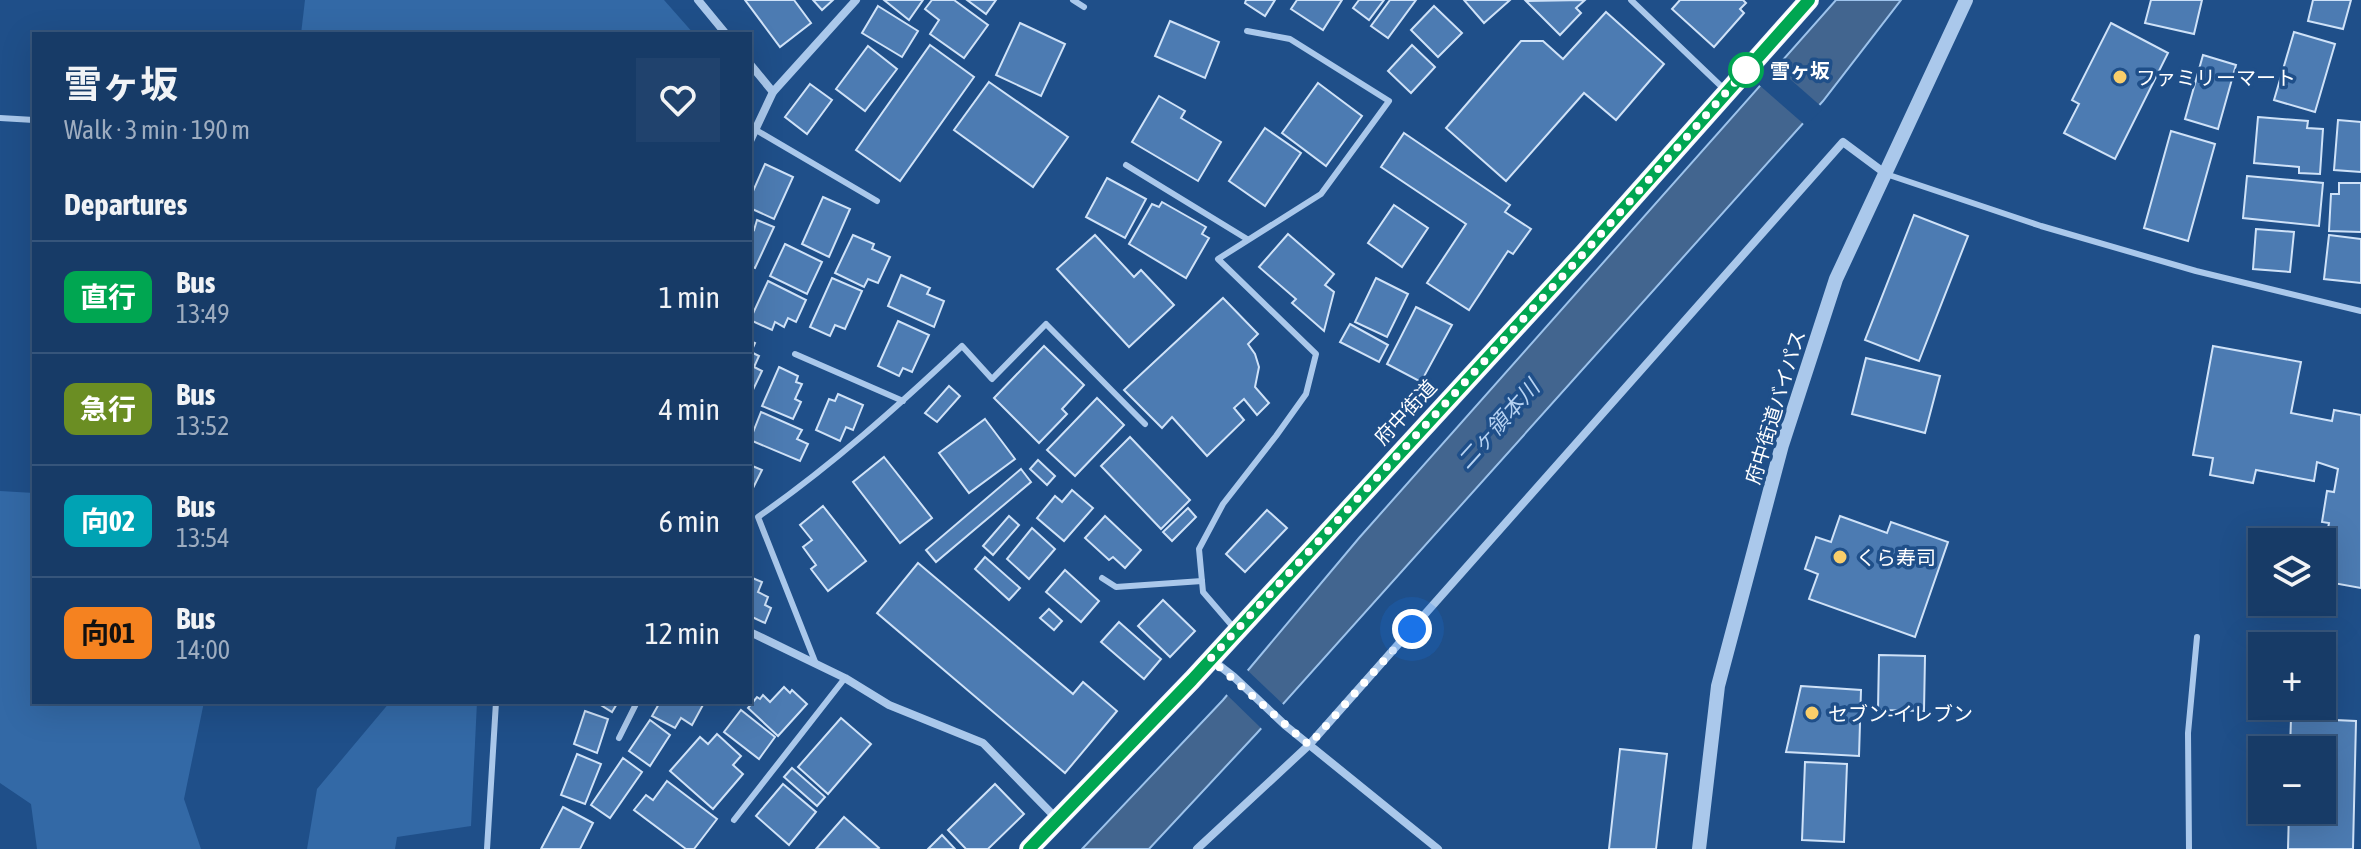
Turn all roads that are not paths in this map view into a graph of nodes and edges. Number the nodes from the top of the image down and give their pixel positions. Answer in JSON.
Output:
{"nodes":[{"id":1,"x":698,"y":0,"type":"edge"},
{"id":2,"x":856,"y":0,"type":"edge"},
{"id":3,"x":1073,"y":0,"type":"edge"},
{"id":4,"x":1631,"y":0,"type":"edge"},
{"id":5,"x":1809,"y":0,"type":"edge"},
{"id":6,"x":1966,"y":0,"type":"edge"},
{"id":7,"x":1084,"y":7,"type":"dead end"},
{"id":8,"x":1247,"y":31,"type":"dead end"},
{"id":9,"x":724,"y":32,"type":"edge"},
{"id":10,"x":752,"y":66,"type":"edge"},
{"id":11,"x":773,"y":92,"type":"junction"},
{"id":12,"x":1726,"y":92,"type":"junction"},
{"id":13,"x":0,"y":118,"type":"edge"},
{"id":14,"x":32,"y":120,"type":"edge"},
{"id":15,"x":756,"y":130,"type":"junction"},
{"id":16,"x":752,"y":137,"type":"edge"},
{"id":17,"x":1126,"y":165,"type":"dead end"},
{"id":18,"x":1886,"y":174,"type":"junction"},
{"id":19,"x":877,"y":201,"type":"dead end"},
{"id":20,"x":1247,"y":239,"type":"junction"},
{"id":21,"x":2361,"y":311,"type":"edge"},
{"id":22,"x":795,"y":354,"type":"dead end"},
{"id":23,"x":903,"y":401,"type":"junction"},
{"id":24,"x":1145,"y":424,"type":"dead end"},
{"id":25,"x":1102,"y":578,"type":"dead end"},
{"id":26,"x":1202,"y":581,"type":"junction"},
{"id":27,"x":1237,"y":630,"type":"junction"},
{"id":28,"x":752,"y":633,"type":"edge"},
{"id":29,"x":2197,"y":637,"type":"dead end"},
{"id":30,"x":1210,"y":659,"type":"junction"},
{"id":31,"x":816,"y":664,"type":"junction"},
{"id":32,"x":845,"y":678,"type":"junction"},
{"id":33,"x":496,"y":704,"type":"edge"},
{"id":34,"x":636,"y":704,"type":"edge"},
{"id":35,"x":619,"y":738,"type":"dead end"},
{"id":36,"x":1309,"y":745,"type":"junction"},
{"id":37,"x":1057,"y":819,"type":"junction"},
{"id":38,"x":734,"y":820,"type":"dead end"},
{"id":39,"x":487,"y":849,"type":"edge"},
{"id":40,"x":1029,"y":849,"type":"edge"},
{"id":41,"x":1197,"y":849,"type":"edge"},
{"id":42,"x":1438,"y":849,"type":"edge"},
{"id":43,"x":1699,"y":849,"type":"edge"},
{"id":44,"x":2189,"y":849,"type":"edge"}],
"edges":[{"from":1,"to":9,"type":"street"},
{"from":2,"to":11,"type":"street"},
{"from":3,"to":7,"type":"lane"},
{"from":4,"to":12,"type":"lane"},
{"from":5,"to":12,"type":"main road","name":"府中街道"},
{"from":6,"to":18,"type":"street","name":"府中街道バイパス"},
{"from":8,"to":20,"type":"lane"},
{"from":10,"to":11,"type":"street"},
{"from":11,"to":15,"type":"street"},
{"from":12,"to":27,"type":"main road","name":"府中街道"},
{"from":13,"to":14,"type":"lane"},
{"from":15,"to":16,"type":"street"},
{"from":15,"to":19,"type":"lane"},
{"from":17,"to":20,"type":"lane"},
{"from":18,"to":21,"type":"lane"},
{"from":18,"to":36,"type":"street"},
{"from":18,"to":43,"type":"street","name":"府中街道バイパス"},
{"from":20,"to":26,"type":"lane"},
{"from":22,"to":23,"type":"lane"},
{"from":23,"to":24,"type":"lane"},
{"from":23,"to":31,"type":"lane"},
{"from":25,"to":26,"type":"lane"},
{"from":26,"to":27,"type":"lane"},
{"from":27,"to":30,"type":"main road","name":"府中街道"},
{"from":28,"to":31,"type":"street"},
{"from":29,"to":44,"type":"lane"},
{"from":30,"to":36,"type":"street"},
{"from":30,"to":37,"type":"main road","name":"府中街道"},
{"from":31,"to":32,"type":"street"},
{"from":32,"to":37,"type":"street"},
{"from":32,"to":38,"type":"lane"},
{"from":33,"to":39,"type":"lane"},
{"from":34,"to":35,"type":"lane"},
{"from":36,"to":41,"type":"street"},
{"from":36,"to":42,"type":"street"},
{"from":37,"to":40,"type":"main road","name":"府中街道"}]}
